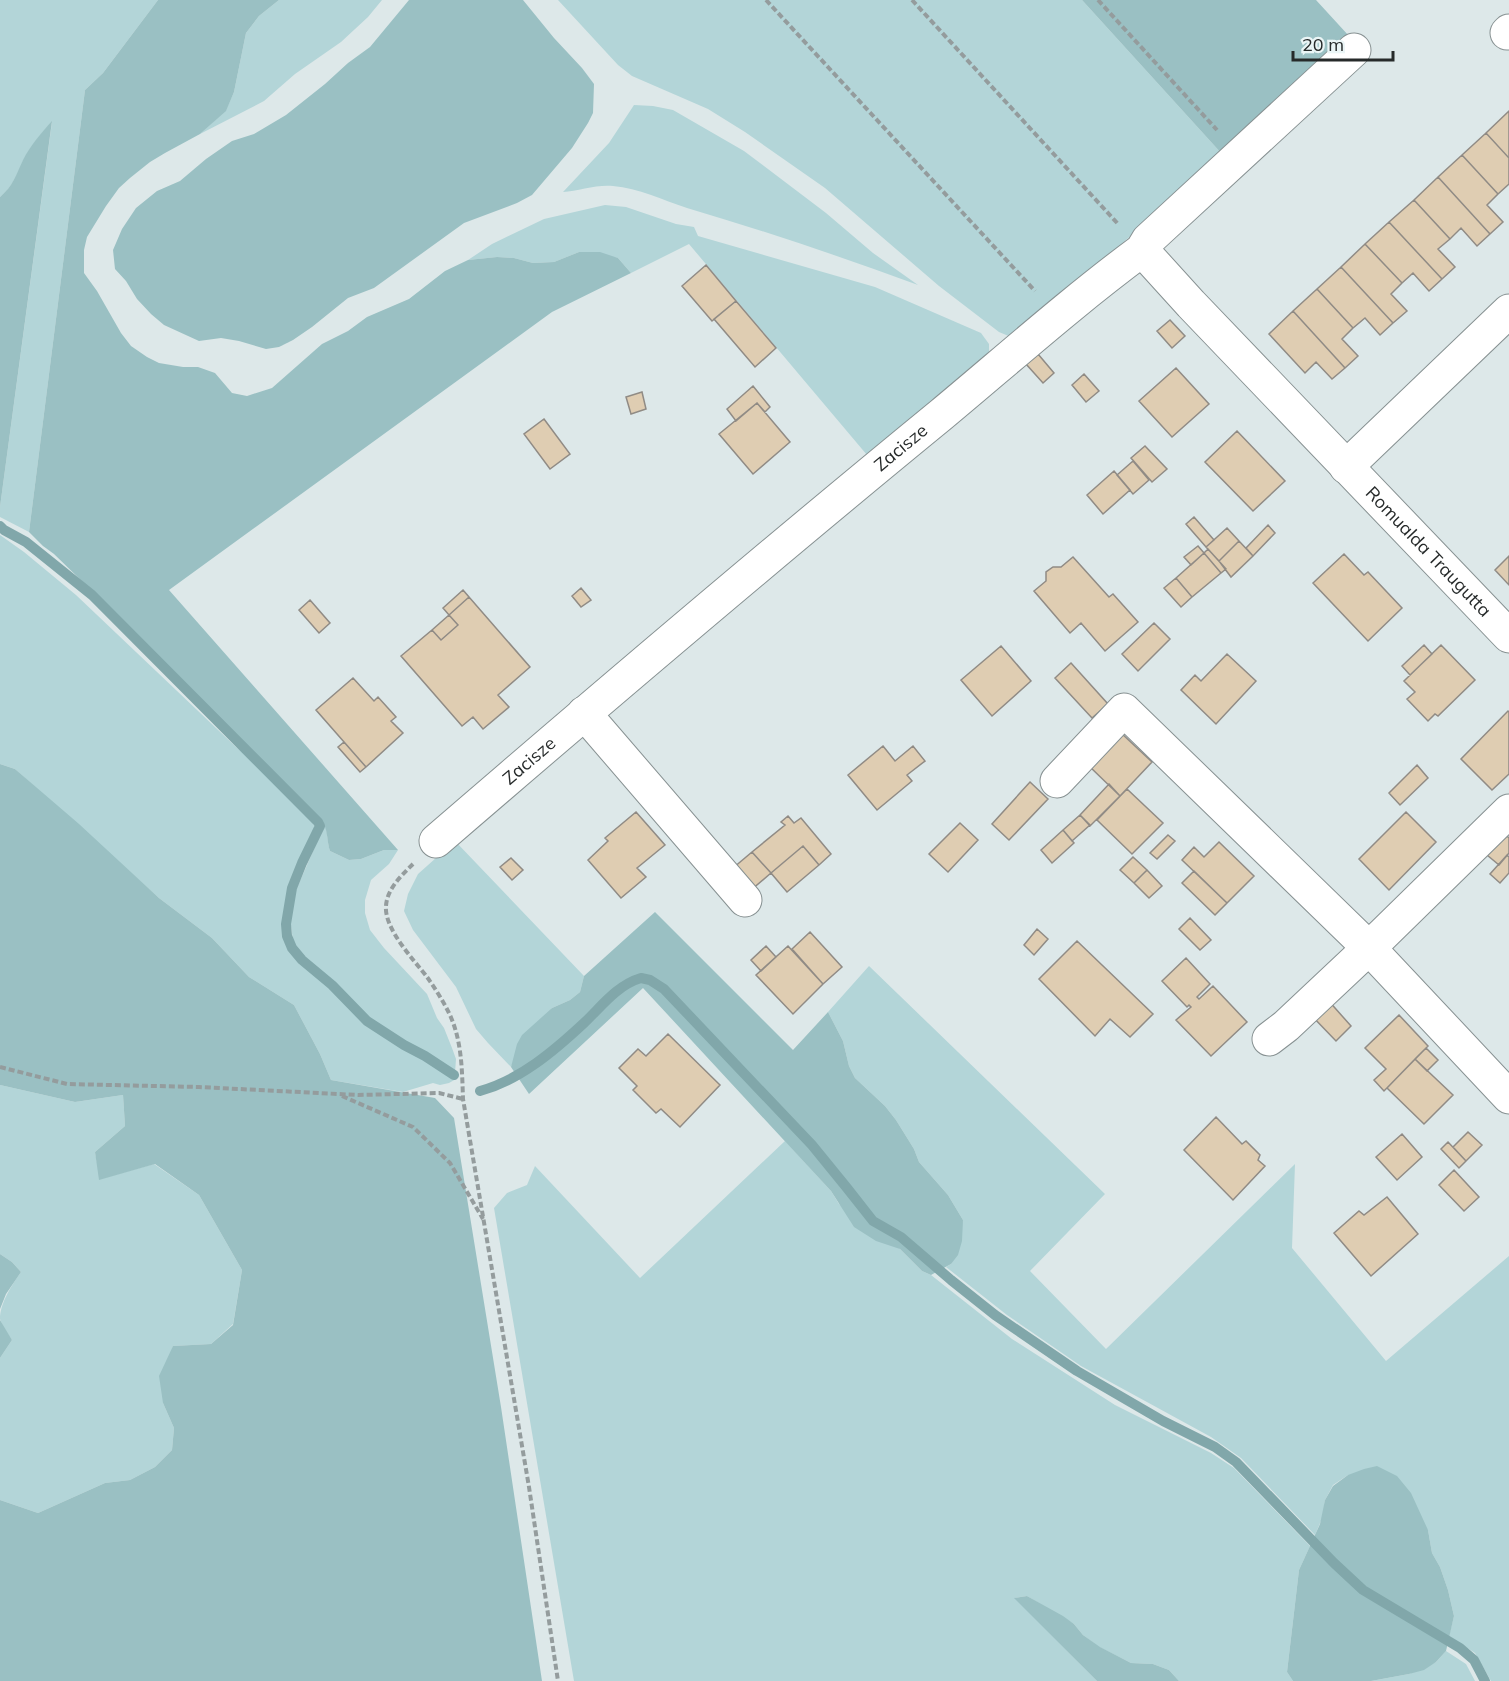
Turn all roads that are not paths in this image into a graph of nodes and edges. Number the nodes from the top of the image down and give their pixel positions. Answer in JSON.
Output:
{"nodes":[{"id":1,"x":1354,"y":50,"type":"dead end"},
{"id":2,"x":1142,"y":250,"type":"junction"},
{"id":3,"x":1509,"y":311,"type":"edge"},
{"id":4,"x":1346,"y":467,"type":"junction"},
{"id":5,"x":1509,"y":636,"type":"edge"},
{"id":6,"x":584,"y":713,"type":"junction"},
{"id":7,"x":1057,"y":781,"type":"dead end"},
{"id":8,"x":1509,"y":811,"type":"edge"},
{"id":9,"x":436,"y":841,"type":"road end"},
{"id":10,"x":745,"y":900,"type":"dead end"},
{"id":11,"x":1369,"y":948,"type":"junction"},
{"id":12,"x":1269,"y":1039,"type":"dead end"},
{"id":13,"x":1509,"y":1097,"type":"edge"}],
"edges":[{"from":1,"to":2,"type":"street","name":"Zacisze"},
{"from":2,"to":4,"type":"street"},
{"from":2,"to":6,"type":"street","name":"Zacisze"},
{"from":3,"to":4,"type":"street"},
{"from":4,"to":5,"type":"street","name":"Romualda Traugutta"},
{"from":6,"to":9,"type":"street","name":"Zacisze"},
{"from":6,"to":10,"type":"street"},
{"from":7,"to":11,"type":"street"},
{"from":8,"to":11,"type":"street"},
{"from":11,"to":12,"type":"street"},
{"from":11,"to":13,"type":"street"}]}
